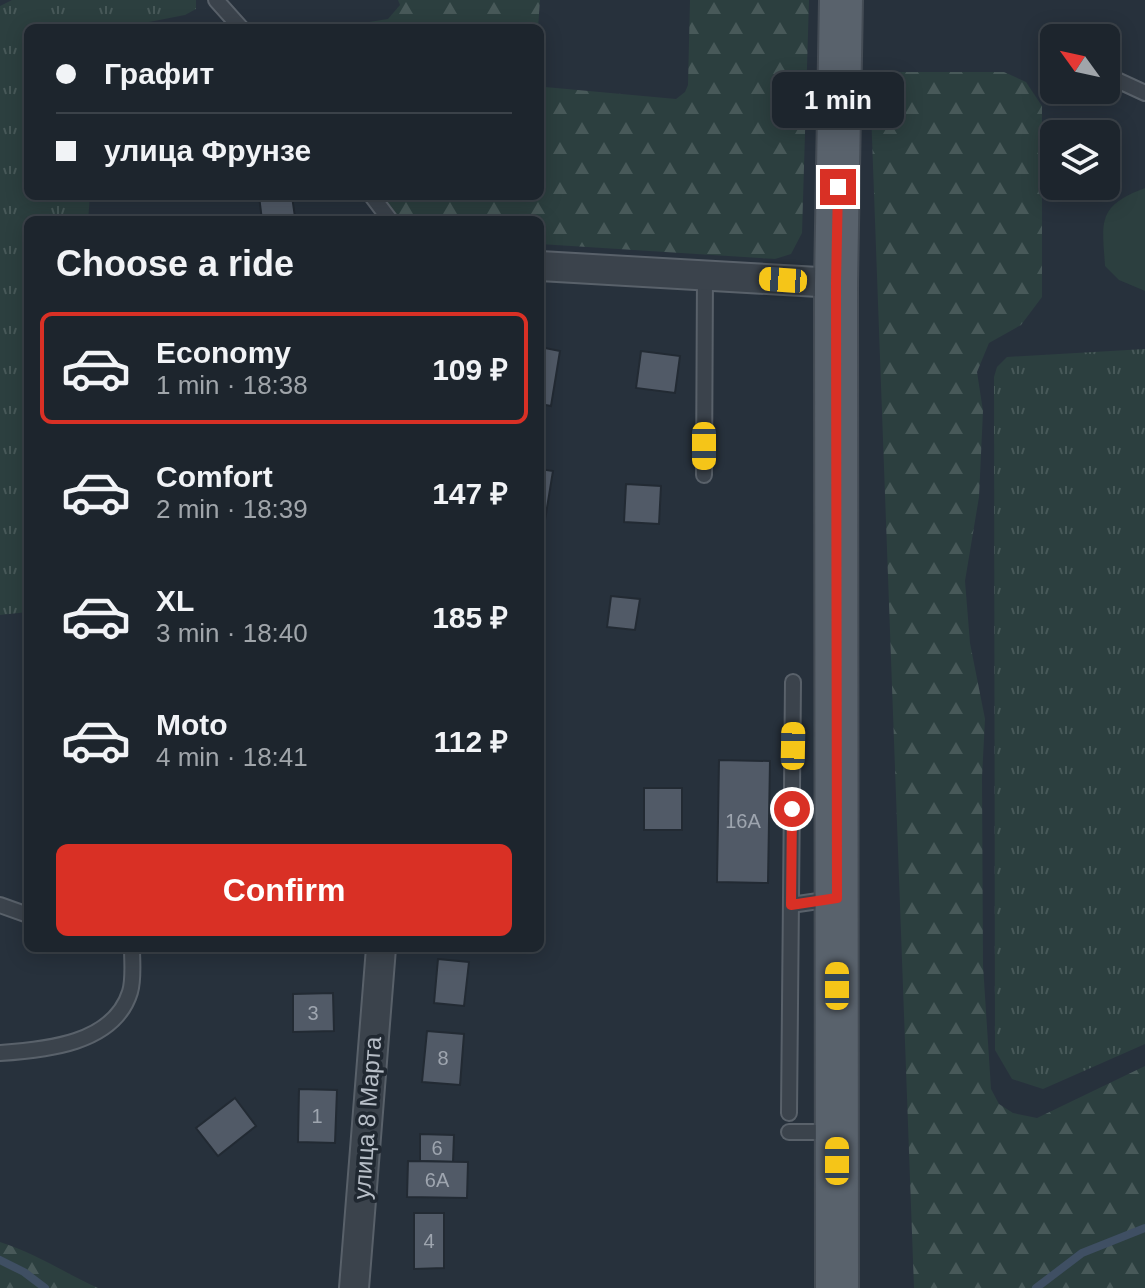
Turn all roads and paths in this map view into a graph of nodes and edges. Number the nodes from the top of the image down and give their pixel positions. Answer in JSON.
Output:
{"nodes":[{"id":1,"x":216,"y":0,"type":"edge"},
{"id":2,"x":841,"y":0,"type":"edge"},
{"id":3,"x":237,"y":24,"type":"edge"},
{"id":4,"x":1120,"y":81,"type":"edge"},
{"id":5,"x":1145,"y":93,"type":"edge"},
{"id":6,"x":544,"y":266,"type":"edge"},
{"id":7,"x":705,"y":275,"type":"junction"},
{"id":8,"x":836,"y":283,"type":"junction"},
{"id":9,"x":704,"y":475,"type":"dead end"},
{"id":10,"x":793,"y":682,"type":"dead end"},
{"id":11,"x":837,"y":898,"type":"junction"},
{"id":12,"x":0,"y":905,"type":"edge"},
{"id":13,"x":791,"y":905,"type":"junction"},
{"id":14,"x":24,"y":914,"type":"edge"},
{"id":15,"x":132,"y":952,"type":"edge"},
{"id":16,"x":381,"y":952,"type":"edge"},
{"id":17,"x":0,"y":1053,"type":"edge"},
{"id":18,"x":789,"y":1113,"type":"dead end"},
{"id":19,"x":789,"y":1132,"type":"dead end"},
{"id":20,"x":837,"y":1132,"type":"junction"},
{"id":21,"x":354,"y":1288,"type":"edge"},
{"id":22,"x":837,"y":1288,"type":"edge"}],
"edges":[{"from":1,"to":3,"type":"lane"},
{"from":2,"to":8,"type":"main road"},
{"from":4,"to":5,"type":"lane"},
{"from":6,"to":7,"type":"street"},
{"from":7,"to":8,"type":"street"},
{"from":7,"to":9,"type":"lane"},
{"from":8,"to":11,"type":"main road"},
{"from":10,"to":13,"type":"lane"},
{"from":11,"to":13,"type":"lane"},
{"from":11,"to":20,"type":"main road"},
{"from":12,"to":14,"type":"lane"},
{"from":13,"to":18,"type":"lane"},
{"from":15,"to":17,"type":"lane"},
{"from":16,"to":21,"type":"street","name":"улица 8 Марта"},
{"from":19,"to":20,"type":"lane"},
{"from":20,"to":22,"type":"main road"}]}
